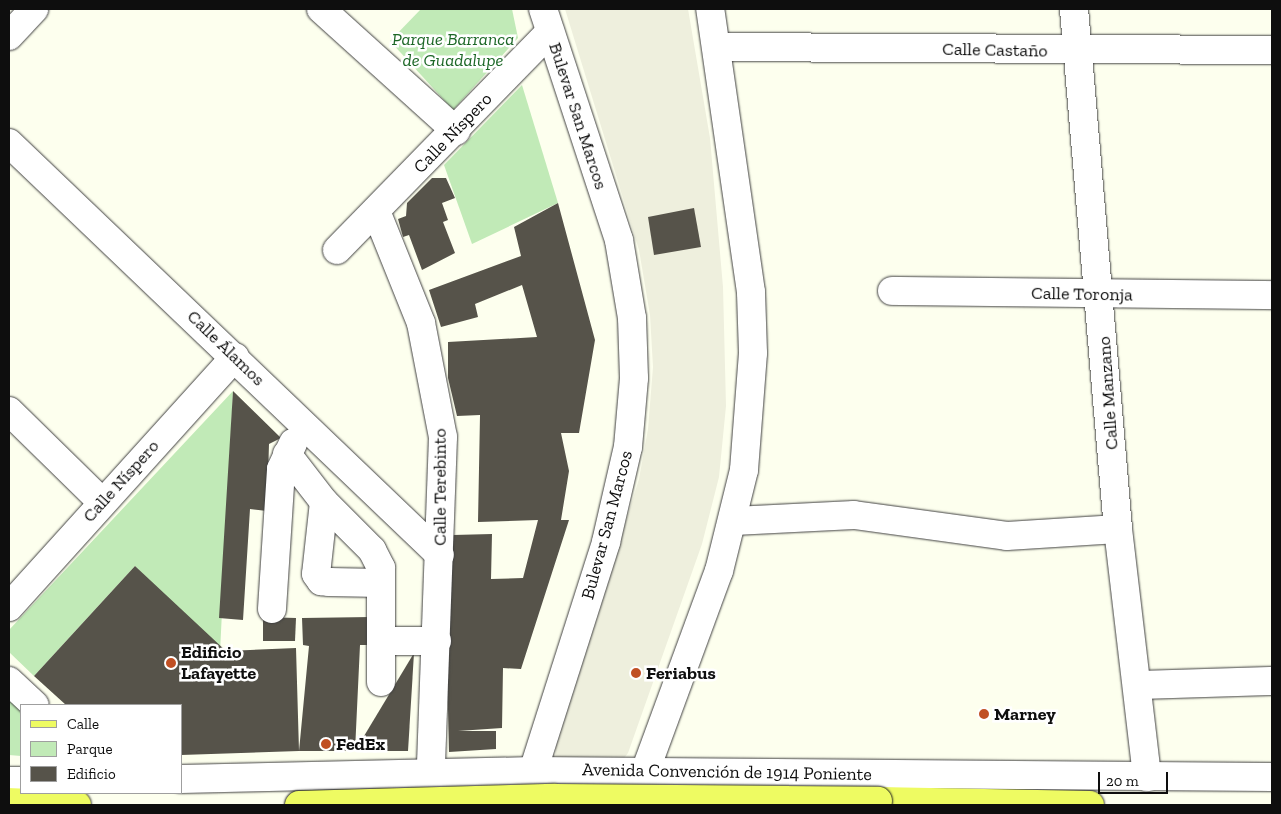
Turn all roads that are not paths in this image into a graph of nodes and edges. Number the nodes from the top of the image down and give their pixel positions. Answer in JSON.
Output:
{"nodes":[{"id":1,"x":34,"y":9,"type":"edge"},
{"id":2,"x":321,"y":9,"type":"edge"},
{"id":3,"x":710,"y":9,"type":"edge"},
{"id":4,"x":1074,"y":9,"type":"edge"},
{"id":5,"x":547,"y":20,"type":"edge"},
{"id":6,"x":9,"y":36,"type":"edge"},
{"id":7,"x":718,"y":47,"type":"junction"},
{"id":8,"x":1272,"y":50,"type":"edge"},
{"id":9,"x":1077,"y":51,"type":"junction"},
{"id":10,"x":456,"y":131,"type":"junction"},
{"id":11,"x":9,"y":143,"type":"edge"},
{"id":12,"x":376,"y":211,"type":"junction"},
{"id":13,"x":337,"y":250,"type":"dead end"},
{"id":14,"x":892,"y":291,"type":"dead end"},
{"id":15,"x":1100,"y":295,"type":"junction"},
{"id":16,"x":1272,"y":295,"type":"edge"},
{"id":17,"x":235,"y":357,"type":"junction"},
{"id":18,"x":9,"y":411,"type":"edge"},
{"id":19,"x":304,"y":423,"type":"junction"},
{"id":20,"x":287,"y":454,"type":"junction"},
{"id":21,"x":102,"y":502,"type":"junction"},
{"id":22,"x":324,"y":502,"type":"junction"},
{"id":23,"x":734,"y":521,"type":"junction"},
{"id":24,"x":1118,"y":529,"type":"junction"},
{"id":25,"x":440,"y":555,"type":"junction"},
{"id":26,"x":381,"y":583,"type":"junction"},
{"id":27,"x":9,"y":608,"type":"edge"},
{"id":28,"x":272,"y":609,"type":"dead end"},
{"id":29,"x":382,"y":640,"type":"junction"},
{"id":30,"x":437,"y":641,"type":"junction"},
{"id":31,"x":9,"y":681,"type":"edge"},
{"id":32,"x":1272,"y":681,"type":"edge"},
{"id":33,"x":381,"y":682,"type":"dead end"},
{"id":34,"x":1138,"y":685,"type":"junction"},
{"id":35,"x":34,"y":704,"type":"edge"},
{"id":36,"x":533,"y":771,"type":"junction"},
{"id":37,"x":431,"y":772,"type":"junction"},
{"id":38,"x":646,"y":772,"type":"junction"},
{"id":39,"x":704,"y":772,"type":"junction"},
{"id":40,"x":363,"y":775,"type":"junction"},
{"id":41,"x":1147,"y":777,"type":"junction"},
{"id":42,"x":1272,"y":777,"type":"edge"},
{"id":43,"x":182,"y":779,"type":"edge"},
{"id":44,"x":9,"y":802,"type":"edge"},
{"id":45,"x":76,"y":805,"type":"edge"},
{"id":46,"x":299,"y":805,"type":"edge"},
{"id":47,"x":386,"y":805,"type":"edge"},
{"id":48,"x":522,"y":805,"type":"edge"},
{"id":49,"x":632,"y":805,"type":"edge"},
{"id":50,"x":678,"y":805,"type":"edge"},
{"id":51,"x":1090,"y":805,"type":"edge"}],
"edges":[{"from":1,"to":6,"type":"street"},
{"from":2,"to":10,"type":"street"},
{"from":3,"to":7,"type":"street"},
{"from":4,"to":9,"type":"street","name":"Calle Manzano"},
{"from":5,"to":10,"type":"street","name":"Calle Níspero"},
{"from":5,"to":36,"type":"street","name":"Bulevar San Marcos"},
{"from":7,"to":9,"type":"street","name":"Calle Castaño"},
{"from":7,"to":23,"type":"street"},
{"from":8,"to":9,"type":"street","name":"Calle Castaño"},
{"from":9,"to":15,"type":"street","name":"Calle Manzano"},
{"from":10,"to":12,"type":"street","name":"Calle Níspero"},
{"from":11,"to":17,"type":"street","name":"Calle Álamos"},
{"from":12,"to":13,"type":"street","name":"Calle Níspero"},
{"from":12,"to":25,"type":"street","name":"Calle Terebinto"},
{"from":14,"to":15,"type":"street","name":"Calle Toronja"},
{"from":15,"to":16,"type":"street","name":"Calle Toronja"},
{"from":15,"to":24,"type":"street","name":"Calle Manzano"},
{"from":17,"to":19,"type":"street","name":"Calle Álamos"},
{"from":17,"to":21,"type":"street","name":"Calle Níspero"},
{"from":18,"to":21,"type":"street"},
{"from":19,"to":20,"type":"street"},
{"from":19,"to":25,"type":"street","name":"Calle Álamos"},
{"from":20,"to":22,"type":"street"},
{"from":20,"to":28,"type":"street"},
{"from":21,"to":27,"type":"street","name":"Calle Níspero"},
{"from":22,"to":26,"type":"street"},
{"from":22,"to":26,"type":"street"},
{"from":23,"to":24,"type":"street"},
{"from":23,"to":38,"type":"street"},
{"from":24,"to":34,"type":"street","name":"Calle Manzano"},
{"from":25,"to":30,"type":"street","name":"Calle Terebinto"},
{"from":26,"to":29,"type":"street"},
{"from":29,"to":30,"type":"street"},
{"from":29,"to":33,"type":"street"},
{"from":30,"to":37,"type":"street","name":"Calle Terebinto"},
{"from":31,"to":35,"type":"street"},
{"from":32,"to":34,"type":"street"},
{"from":34,"to":41,"type":"street","name":"Calle Manzano"},
{"from":36,"to":37,"type":"street","name":"Avenida Convención de 1914 Poniente"},
{"from":36,"to":38,"type":"street","name":"Avenida Convención de 1914 Poniente"},
{"from":36,"to":48,"type":"street","name":"Bulevar San Marcos"},
{"from":37,"to":40,"type":"street","name":"Avenida Convención de 1914 Poniente"},
{"from":38,"to":39,"type":"street","name":"Avenida Convención de 1914 Poniente"},
{"from":38,"to":49,"type":"street"},
{"from":39,"to":41,"type":"street","name":"Avenida Convención de 1914 Poniente"},
{"from":39,"to":50,"type":"street"},
{"from":40,"to":43,"type":"street","name":"Avenida Convención de 1914 Poniente"},
{"from":40,"to":47,"type":"street"},
{"from":41,"to":42,"type":"street","name":"Avenida Convención de 1914 Poniente"},
{"from":44,"to":45,"type":"main road"},
{"from":46,"to":51,"type":"main road","name":"Avenida Convención de 1914 Poniente","bridge":true}]}
